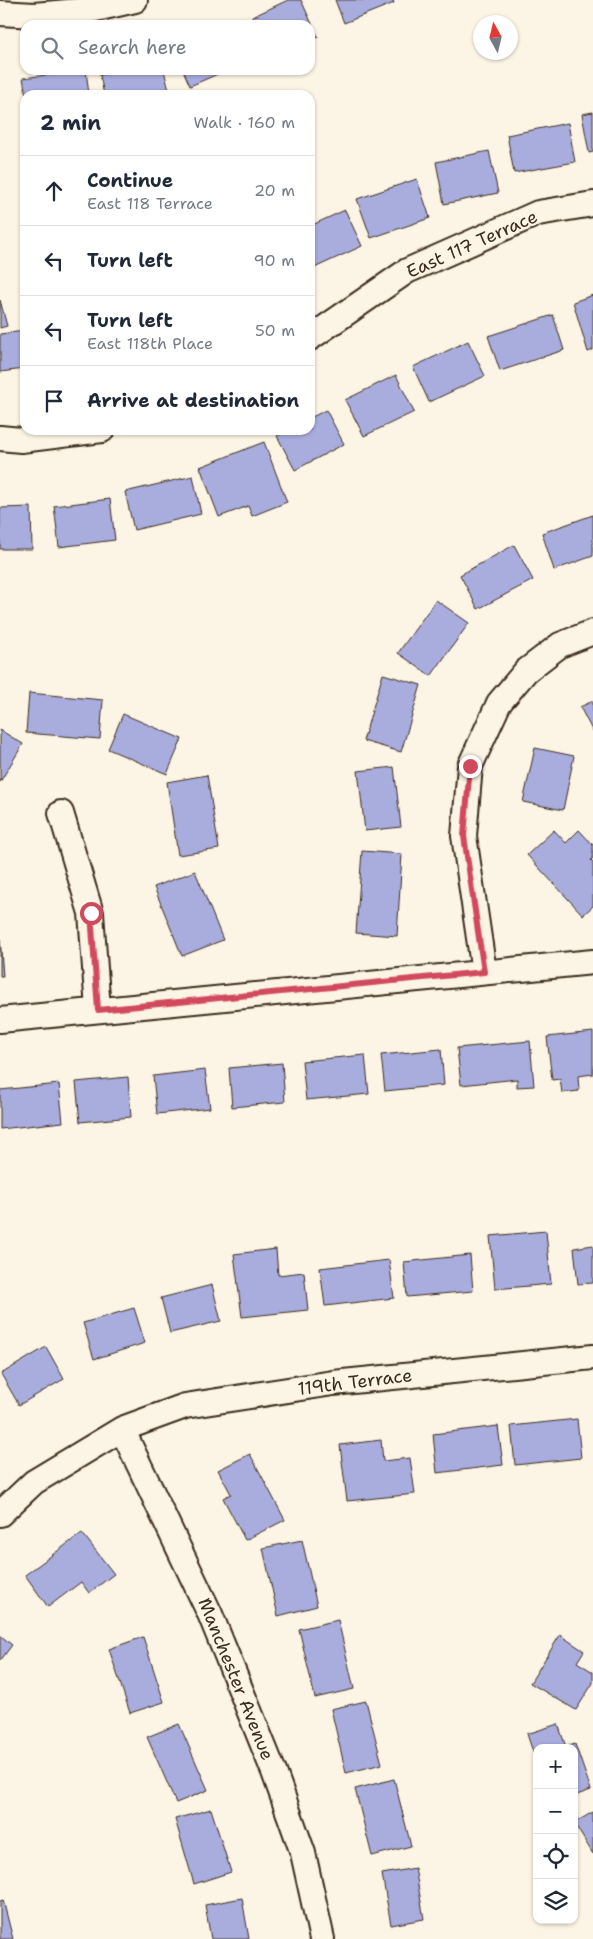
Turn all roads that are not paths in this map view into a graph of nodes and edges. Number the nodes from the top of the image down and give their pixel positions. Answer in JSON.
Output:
{"nodes":[{"id":1,"x":135,"y":0,"type":"edge"},
{"id":2,"x":0,"y":13,"type":"edge"},
{"id":3,"x":593,"y":204,"type":"edge"},
{"id":4,"x":315,"y":335,"type":"edge"},
{"id":5,"x":62,"y":435,"type":"edge"},
{"id":6,"x":0,"y":438,"type":"edge"},
{"id":7,"x":593,"y":632,"type":"edge"},
{"id":8,"x":61,"y":813,"type":"dead end"},
{"id":9,"x":593,"y":962,"type":"edge"},
{"id":10,"x":484,"y":972,"type":"junction"},
{"id":11,"x":98,"y":1010,"type":"junction"},
{"id":12,"x":0,"y":1020,"type":"edge"},
{"id":13,"x":593,"y":1357,"type":"edge"},
{"id":14,"x":122,"y":1430,"type":"junction"},
{"id":15,"x":0,"y":1514,"type":"edge"},
{"id":16,"x":322,"y":1939,"type":"edge"}],
"edges":[{"from":1,"to":2,"type":"street"},
{"from":3,"to":4,"type":"street","name":"East 117 Terrace"},
{"from":5,"to":6,"type":"street"},
{"from":7,"to":10,"type":"street"},
{"from":8,"to":11,"type":"street"},
{"from":9,"to":10,"type":"street"},
{"from":10,"to":11,"type":"street"},
{"from":11,"to":12,"type":"street"},
{"from":13,"to":14,"type":"street","name":"119th Terrace"},
{"from":14,"to":15,"type":"street","name":"119th Terrace"},
{"from":14,"to":16,"type":"street","name":"Manchester Avenue"}]}
